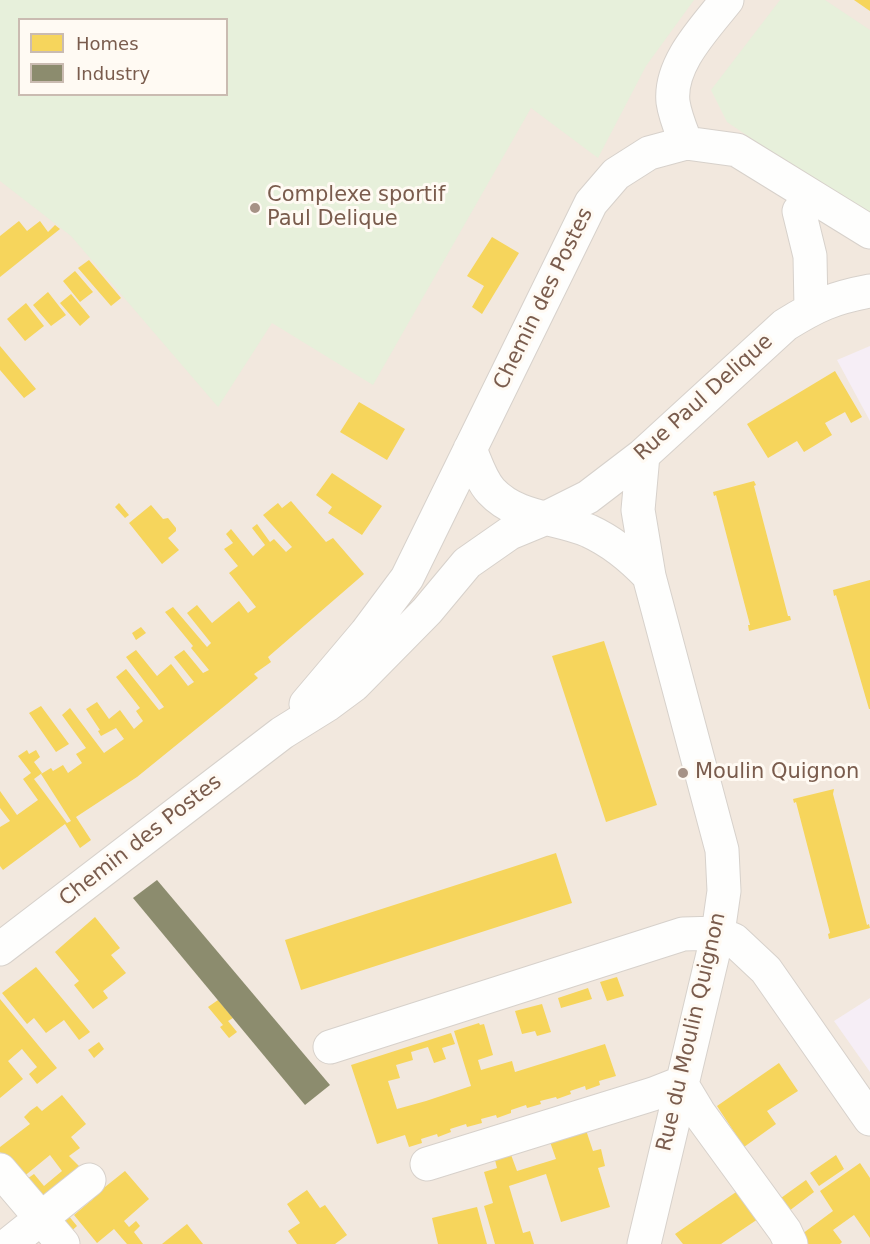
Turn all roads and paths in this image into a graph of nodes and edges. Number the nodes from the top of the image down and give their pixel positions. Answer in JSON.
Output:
{"nodes":[{"id":1,"x":727,"y":0,"type":"edge"},
{"id":2,"x":686,"y":142,"type":"junction"},
{"id":3,"x":799,"y":211,"type":"junction"},
{"id":4,"x":870,"y":232,"type":"edge"},
{"id":5,"x":870,"y":254,"type":"edge"},
{"id":6,"x":870,"y":291,"type":"edge"},
{"id":7,"x":811,"y":309,"type":"junction"},
{"id":8,"x":470,"y":449,"type":"junction"},
{"id":9,"x":643,"y":455,"type":"junction"},
{"id":10,"x":544,"y":519,"type":"junction"},
{"id":11,"x":649,"y":576,"type":"junction"},
{"id":12,"x":282,"y":733,"type":"junction"},
{"id":13,"x":718,"y":933,"type":"junction"},
{"id":14,"x":0,"y":949,"type":"edge"},
{"id":15,"x":330,"y":1047,"type":"dead end"},
{"id":16,"x":681,"y":1083,"type":"junction"},
{"id":17,"x":867,"y":1108,"type":"edge"},
{"id":18,"x":427,"y":1164,"type":"dead end"},
{"id":19,"x":0,"y":1170,"type":"edge"},
{"id":20,"x":88,"y":1180,"type":"dead end"},
{"id":21,"x":41,"y":1218,"type":"junction"},
{"id":22,"x":9,"y":1244,"type":"edge"},
{"id":23,"x":63,"y":1244,"type":"edge"},
{"id":24,"x":644,"y":1244,"type":"edge"},
{"id":25,"x":791,"y":1244,"type":"edge"}],
"edges":[{"from":1,"to":2,"type":"street"},
{"from":2,"to":3,"type":"street"},
{"from":2,"to":4,"type":"street"},
{"from":2,"to":8,"type":"street","name":"Chemin des Postes"},
{"from":3,"to":5,"type":"street"},
{"from":3,"to":7,"type":"street"},
{"from":6,"to":7,"type":"street","name":"Rue Paul Delique"},
{"from":7,"to":9,"type":"street","name":"Rue Paul Delique"},
{"from":8,"to":10,"type":"street"},
{"from":8,"to":12,"type":"street","name":"Chemin des Postes"},
{"from":9,"to":10,"type":"street","name":"Rue Paul Delique"},
{"from":9,"to":11,"type":"street","name":"Rue du Moulin Quignon"},
{"from":10,"to":11,"type":"street","name":"Rue du Moulin Quignon"},
{"from":10,"to":12,"type":"street","name":"Chemin des Postes"},
{"from":11,"to":13,"type":"street","name":"Rue du Moulin Quignon"},
{"from":12,"to":14,"type":"street","name":"Chemin des Postes"},
{"from":13,"to":15,"type":"street"},
{"from":13,"to":16,"type":"street","name":"Rue du Moulin Quignon"},
{"from":13,"to":17,"type":"street"},
{"from":16,"to":18,"type":"street"},
{"from":16,"to":24,"type":"street","name":"Rue du Moulin Quignon"},
{"from":16,"to":25,"type":"street"},
{"from":19,"to":21,"type":"street"},
{"from":20,"to":21,"type":"street"},
{"from":21,"to":22,"type":"street"},
{"from":21,"to":23,"type":"street"}]}
